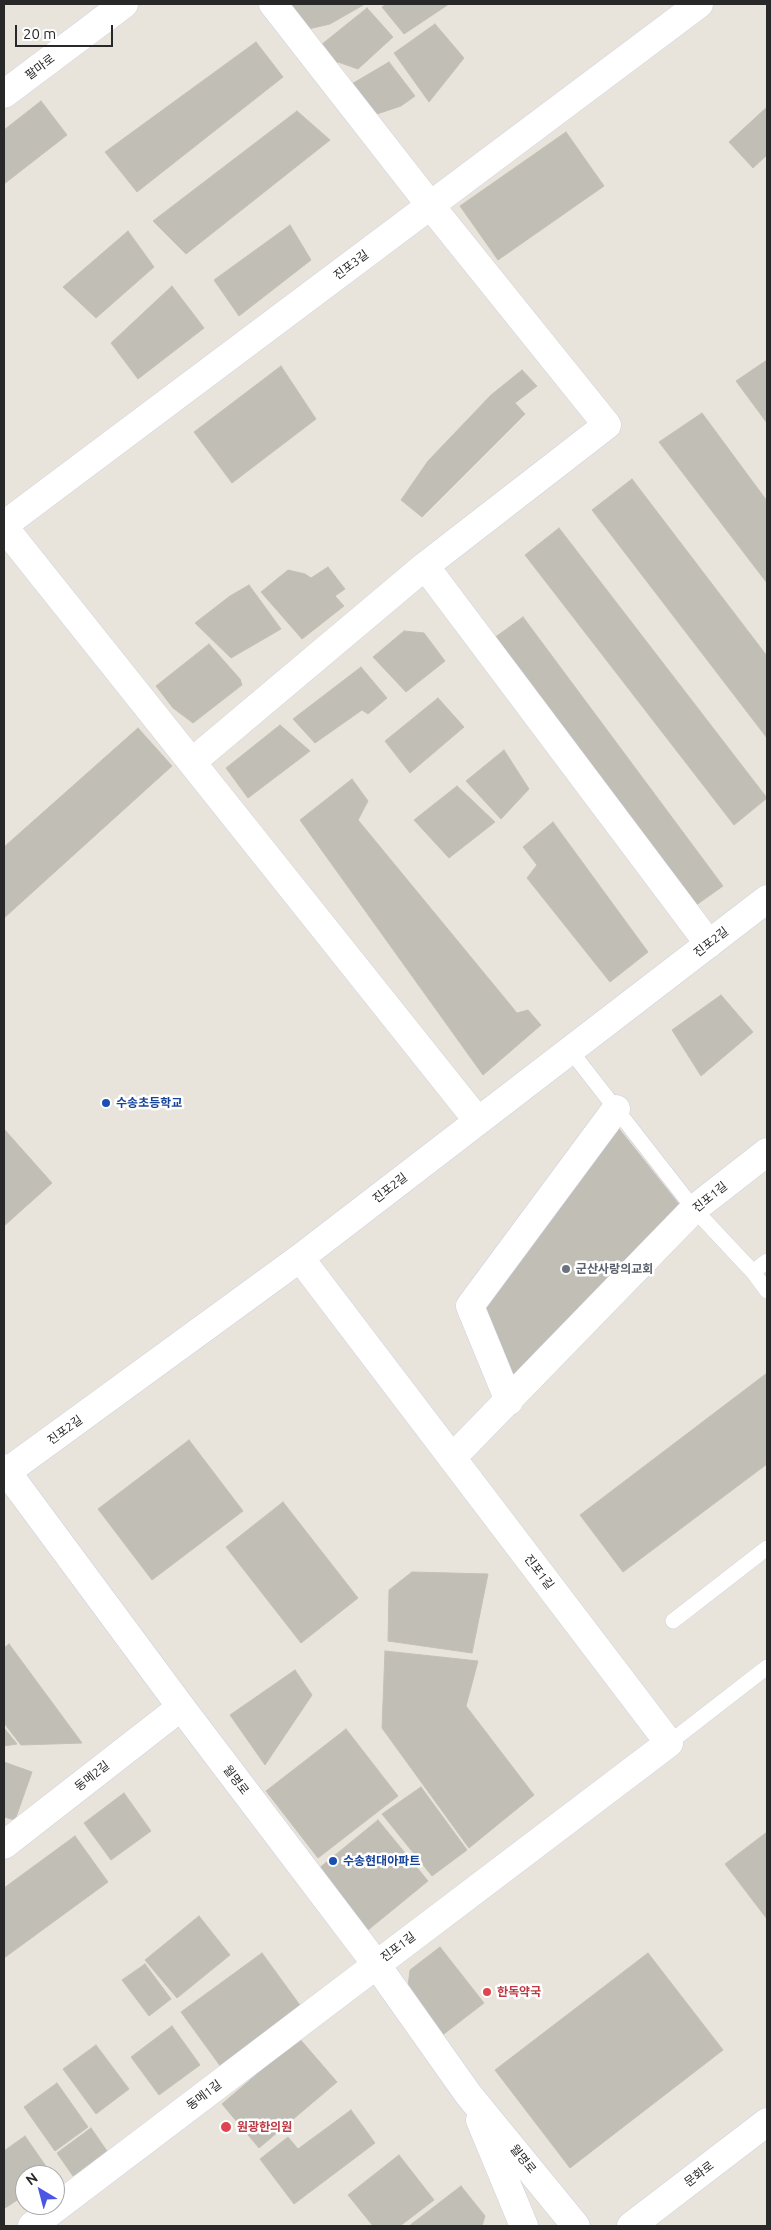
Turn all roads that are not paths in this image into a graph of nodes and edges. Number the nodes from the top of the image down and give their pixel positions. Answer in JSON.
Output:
{"nodes":[{"id":1,"x":124,"y":4,"type":"edge"},
{"id":2,"x":274,"y":4,"type":"edge"},
{"id":3,"x":699,"y":4,"type":"edge"},
{"id":4,"x":4,"y":94,"type":"edge"},
{"id":5,"x":430,"y":205,"type":"junction"},
{"id":6,"x":4,"y":526,"type":"edge"},
{"id":7,"x":425,"y":566,"type":"junction"},
{"id":8,"x":192,"y":762,"type":"junction"},
{"id":9,"x":767,"y":899,"type":"edge"},
{"id":10,"x":709,"y":944,"type":"junction"},
{"id":11,"x":570,"y":1050,"type":"junction"},
{"id":12,"x":616,"y":1110,"type":"junction"},
{"id":13,"x":478,"y":1121,"type":"junction"},
{"id":14,"x":767,"y":1152,"type":"edge"},
{"id":15,"x":694,"y":1209,"type":"junction"},
{"id":16,"x":300,"y":1258,"type":"junction"},
{"id":17,"x":767,"y":1261,"type":"edge"},
{"id":18,"x":753,"y":1272,"type":"junction"},
{"id":19,"x":767,"y":1291,"type":"edge"},
{"id":20,"x":509,"y":1402,"type":"junction"},
{"id":21,"x":452,"y":1458,"type":"junction"},
{"id":22,"x":5,"y":1471,"type":"edge"},
{"id":23,"x":767,"y":1548,"type":"edge"},
{"id":24,"x":673,"y":1621,"type":"dead end"},
{"id":25,"x":767,"y":1667,"type":"edge"},
{"id":26,"x":181,"y":1707,"type":"junction"},
{"id":27,"x":669,"y":1744,"type":"junction"},
{"id":28,"x":4,"y":1845,"type":"edge"},
{"id":29,"x":376,"y":1964,"type":"junction"},
{"id":30,"x":468,"y":2094,"type":"junction"},
{"id":31,"x":767,"y":2122,"type":"edge"},
{"id":32,"x":32,"y":2226,"type":"edge"},
{"id":33,"x":524,"y":2226,"type":"edge"},
{"id":34,"x":576,"y":2226,"type":"edge"},
{"id":35,"x":630,"y":2226,"type":"edge"}],
"edges":[{"from":1,"to":4,"type":"street","name":"팔마로"},
{"from":2,"to":5,"type":"street"},
{"from":3,"to":5,"type":"street","name":"진포3길"},
{"from":5,"to":6,"type":"street","name":"진포3길"},
{"from":5,"to":7,"type":"street"},
{"from":6,"to":8,"type":"street"},
{"from":7,"to":8,"type":"street"},
{"from":7,"to":10,"type":"street"},
{"from":8,"to":13,"type":"street"},
{"from":9,"to":10,"type":"street","name":"진포2길"},
{"from":10,"to":11,"type":"street","name":"진포2길"},
{"from":11,"to":12,"type":"lane"},
{"from":11,"to":13,"type":"street","name":"진포2길"},
{"from":12,"to":15,"type":"lane"},
{"from":12,"to":20,"type":"street"},
{"from":13,"to":16,"type":"street","name":"진포2길"},
{"from":14,"to":15,"type":"street","name":"진포1길"},
{"from":15,"to":18,"type":"lane"},
{"from":15,"to":20,"type":"street","name":"진포1길"},
{"from":16,"to":21,"type":"street"},
{"from":16,"to":22,"type":"street","name":"진포2길"},
{"from":17,"to":18,"type":"lane"},
{"from":18,"to":19,"type":"lane"},
{"from":20,"to":21,"type":"street","name":"진포1길"},
{"from":21,"to":27,"type":"street","name":"진포1길"},
{"from":22,"to":26,"type":"street","name":"월명로"},
{"from":23,"to":24,"type":"lane"},
{"from":25,"to":27,"type":"lane"},
{"from":26,"to":28,"type":"street","name":"동메2길"},
{"from":26,"to":29,"type":"street","name":"월명로"},
{"from":27,"to":29,"type":"street","name":"진포1길"},
{"from":29,"to":30,"type":"street","name":"월명로"},
{"from":29,"to":32,"type":"street","name":"동메1길"},
{"from":30,"to":33,"type":"street","name":"월명로"},
{"from":30,"to":34,"type":"street","name":"월명로"},
{"from":31,"to":35,"type":"street","name":"문화로"}]}
